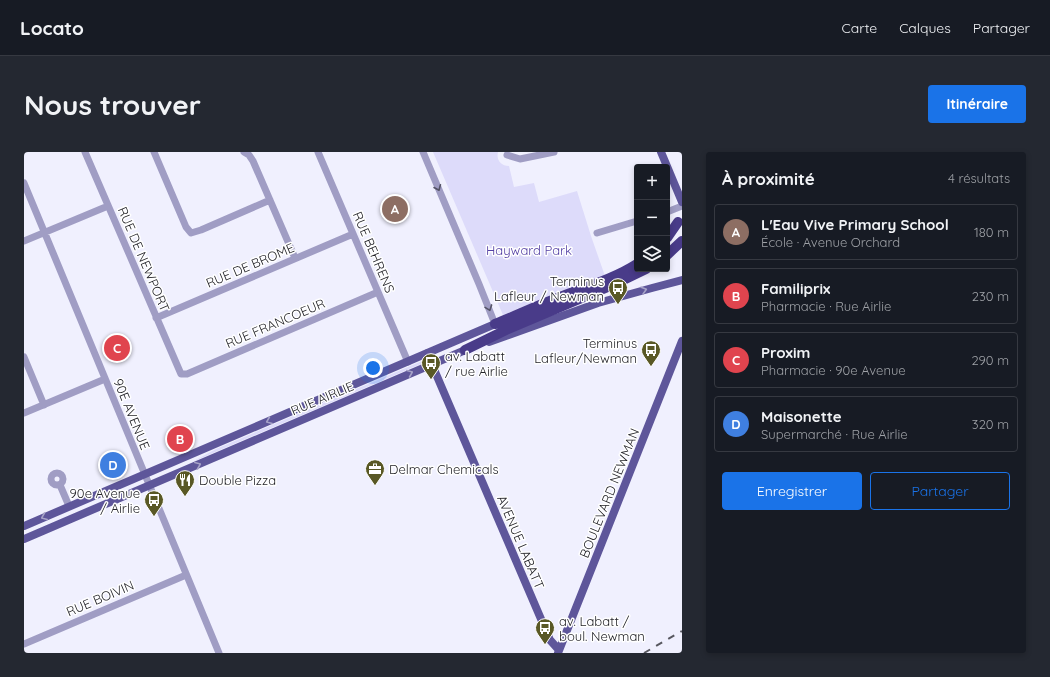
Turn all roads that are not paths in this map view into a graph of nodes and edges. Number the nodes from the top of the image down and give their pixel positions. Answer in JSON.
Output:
{"nodes":[{"id":1,"x":85,"y":152,"type":"edge"},
{"id":2,"x":154,"y":152,"type":"edge"},
{"id":3,"x":244,"y":152,"type":"edge"},
{"id":4,"x":318,"y":152,"type":"edge"},
{"id":5,"x":423,"y":152,"type":"edge"},
{"id":6,"x":554,"y":152,"type":"edge"},
{"id":7,"x":660,"y":152,"type":"edge"},
{"id":8,"x":507,"y":155,"type":"dead end"},
{"id":9,"x":24,"y":183,"type":"edge"},
{"id":10,"x":270,"y":200,"type":"junction"},
{"id":11,"x":682,"y":202,"type":"edge"},
{"id":12,"x":108,"y":206,"type":"junction"},
{"id":13,"x":682,"y":206,"type":"edge"},
{"id":14,"x":670,"y":211,"type":"edge"},
{"id":15,"x":634,"y":222,"type":"edge"},
{"id":16,"x":678,"y":222,"type":"dead end"},
{"id":17,"x":44,"y":232,"type":"junction"},
{"id":18,"x":597,"y":233,"type":"dead end"},
{"id":19,"x":353,"y":234,"type":"junction"},
{"id":20,"x":668,"y":236,"type":"edge"},
{"id":21,"x":24,"y":241,"type":"edge"},
{"id":22,"x":682,"y":241,"type":"edge"},
{"id":23,"x":670,"y":252,"type":"edge"},
{"id":24,"x":295,"y":258,"type":"junction"},
{"id":25,"x":634,"y":266,"type":"edge"},
{"id":26,"x":640,"y":272,"type":"edge"},
{"id":27,"x":682,"y":280,"type":"edge"},
{"id":28,"x":378,"y":292,"type":"junction"},
{"id":29,"x":156,"y":318,"type":"junction"},
{"id":30,"x":495,"y":324,"type":"junction"},
{"id":31,"x":682,"y":341,"type":"edge"},
{"id":32,"x":465,"y":350,"type":"junction"},
{"id":33,"x":427,"y":353,"type":"junction"},
{"id":34,"x":24,"y":357,"type":"edge"},
{"id":35,"x":408,"y":362,"type":"junction"},
{"id":36,"x":432,"y":364,"type":"junction"},
{"id":37,"x":181,"y":374,"type":"joint"},
{"id":38,"x":105,"y":379,"type":"junction"},
{"id":39,"x":44,"y":405,"type":"junction"},
{"id":40,"x":24,"y":413,"type":"edge"},
{"id":41,"x":144,"y":474,"type":"junction"},
{"id":42,"x":60,"y":485,"type":"dead end"},
{"id":43,"x":149,"y":486,"type":"junction"},
{"id":44,"x":68,"y":506,"type":"junction"},
{"id":45,"x":24,"y":526,"type":"edge"},
{"id":46,"x":24,"y":540,"type":"edge"},
{"id":47,"x":186,"y":575,"type":"junction"},
{"id":48,"x":24,"y":644,"type":"edge"},
{"id":49,"x":558,"y":652,"type":"edge"},
{"id":50,"x":219,"y":653,"type":"edge"}],
"edges":[{"from":1,"to":12,"type":"street","name":"RUE DE NEWPORT"},
{"from":2,"to":10,"type":"street"},
{"from":3,"to":10,"type":"street"},
{"from":4,"to":19,"type":"street","name":"RUE BEHRENS"},
{"from":5,"to":30,"type":"street","one_way":true},
{"from":6,"to":8,"type":"street"},
{"from":7,"to":11,"type":"main road"},
{"from":9,"to":17,"type":"street","name":"90E AVENUE"},
{"from":10,"to":24,"type":"street"},
{"from":12,"to":17,"type":"street"},
{"from":12,"to":29,"type":"street","name":"RUE DE NEWPORT"},
{"from":13,"to":14,"type":"street"},
{"from":15,"to":18,"type":"street"},
{"from":16,"to":20,"type":"highway"},
{"from":17,"to":21,"type":"street"},
{"from":17,"to":38,"type":"street","name":"90E AVENUE"},
{"from":19,"to":24,"type":"street","name":"RUE DE BROME"},
{"from":19,"to":28,"type":"street","name":"RUE BEHRENS"},
{"from":22,"to":23,"type":"highway"},
{"from":24,"to":29,"type":"street","name":"RUE DE BROME"},
{"from":25,"to":30,"type":"highway"},
{"from":26,"to":32,"type":"highway"},
{"from":32,"to":27,"type":"main road","name":"RUE AIRLIE","one_way":true},
{"from":28,"to":35,"type":"street","name":"RUE BEHRENS"},
{"from":28,"to":37,"type":"street","name":"RUE FRANCOEUR"},
{"from":29,"to":37,"type":"street","name":"RUE DE NEWPORT"},
{"from":30,"to":33,"type":"main road","name":"RUE AIRLIE"},
{"from":31,"to":49,"type":"main road","name":"BOULEVARD NEWMAN"},
{"from":32,"to":36,"type":"main road","name":"RUE AIRLIE"},
{"from":33,"to":35,"type":"main road","name":"RUE AIRLIE"},
{"from":33,"to":36,"type":"main road","name":"AVENUE LABATT"},
{"from":34,"to":39,"type":"street"},
{"from":35,"to":41,"type":"main road","name":"RUE AIRLIE","one_way":true},
{"from":43,"to":36,"type":"main road","name":"RUE AIRLIE","one_way":true},
{"from":36,"to":49,"type":"main road","name":"AVENUE LABATT"},
{"from":38,"to":39,"type":"street"},
{"from":38,"to":41,"type":"street","name":"90E AVENUE"},
{"from":39,"to":40,"type":"street"},
{"from":41,"to":43,"type":"street","name":"90E AVENUE"},
{"from":41,"to":44,"type":"main road","name":"RUE AIRLIE"},
{"from":42,"to":44,"type":"street"},
{"from":43,"to":46,"type":"main road","name":"RUE AIRLIE"},
{"from":43,"to":47,"type":"street","name":"90E AVENUE"},
{"from":44,"to":45,"type":"main road","name":"RUE AIRLIE","one_way":true},
{"from":47,"to":48,"type":"street","name":"RUE BOIVIN"},
{"from":47,"to":50,"type":"street","name":"90E AVENUE"}]}
